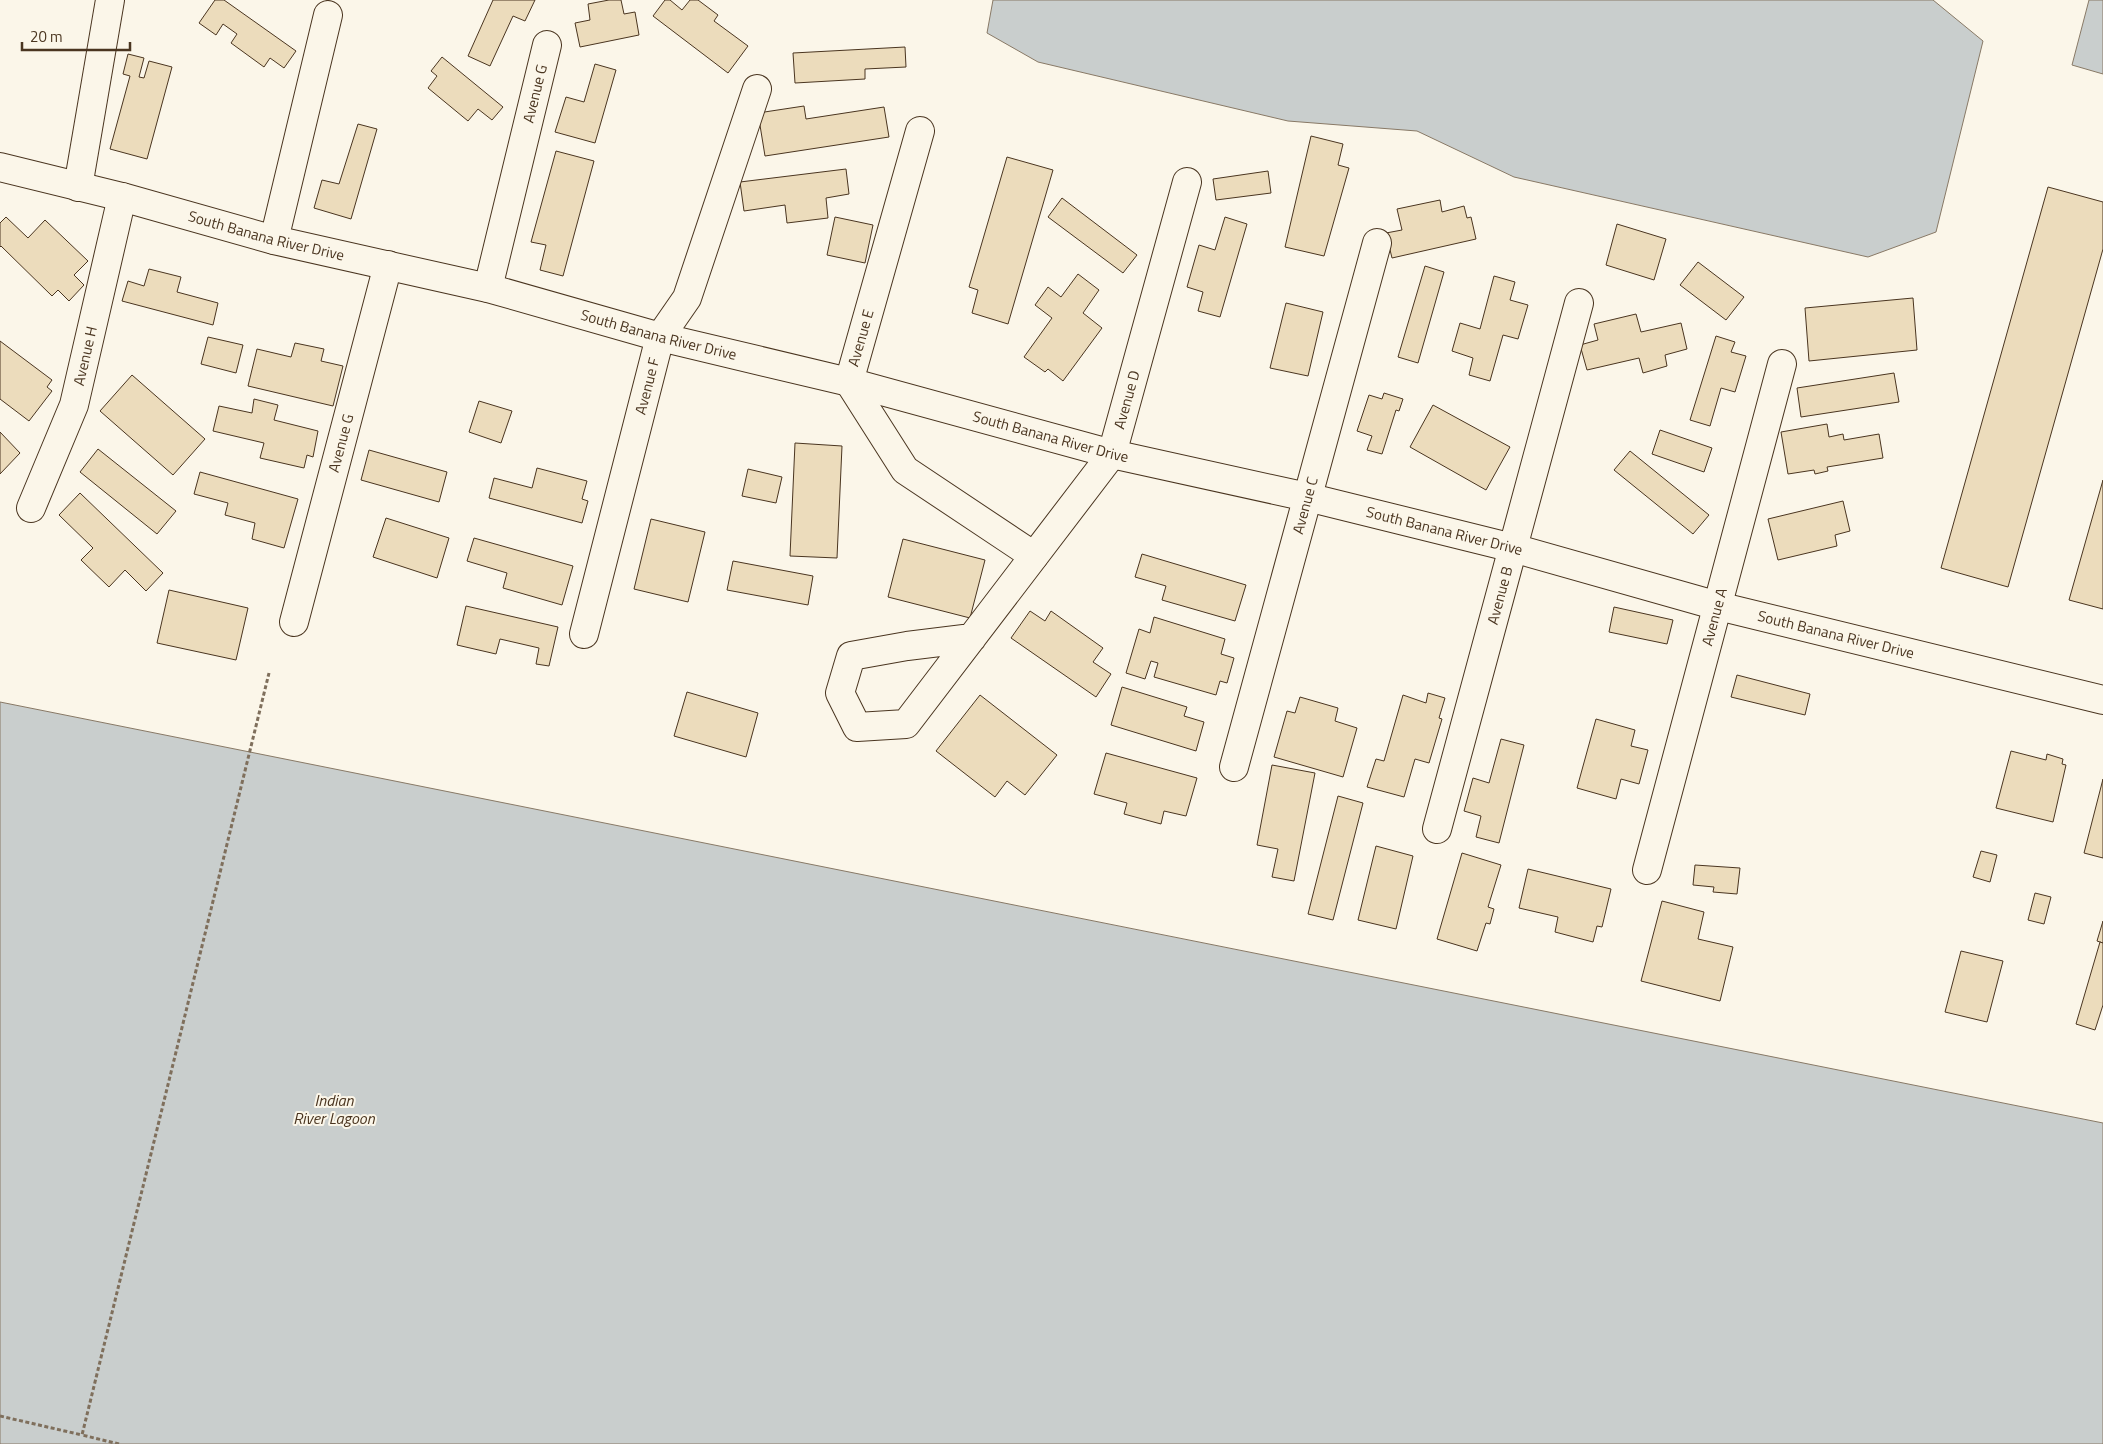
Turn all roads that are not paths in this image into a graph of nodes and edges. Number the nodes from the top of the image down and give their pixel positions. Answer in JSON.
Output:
{"nodes":[{"id":1,"x":110,"y":0,"type":"edge"},
{"id":2,"x":328,"y":15,"type":"dead end"},
{"id":3,"x":547,"y":46,"type":"dead end"},
{"id":4,"x":757,"y":89,"type":"dead end"},
{"id":5,"x":920,"y":131,"type":"dead end"},
{"id":6,"x":0,"y":167,"type":"edge"},
{"id":7,"x":1187,"y":182,"type":"dead end"},
{"id":8,"x":78,"y":187,"type":"junction"},
{"id":9,"x":122,"y":197,"type":"junction"},
{"id":10,"x":274,"y":240,"type":"junction"},
{"id":11,"x":1377,"y":243,"type":"dead end"},
{"id":12,"x":388,"y":265,"type":"junction"},
{"id":13,"x":488,"y":288,"type":"junction"},
{"id":14,"x":1579,"y":303,"type":"dead end"},
{"id":15,"x":660,"y":337,"type":"junction"},
{"id":16,"x":1782,"y":364,"type":"dead end"},
{"id":17,"x":849,"y":382,"type":"junction"},
{"id":18,"x":1112,"y":454,"type":"junction"},
{"id":19,"x":1308,"y":497,"type":"junction"},
{"id":20,"x":31,"y":508,"type":"dead end"},
{"id":21,"x":1513,"y":548,"type":"junction"},
{"id":22,"x":1034,"y":556,"type":"junction"},
{"id":23,"x":1718,"y":606,"type":"junction"},
{"id":24,"x":294,"y":622,"type":"dead end"},
{"id":25,"x":584,"y":634,"type":"dead end"},
{"id":26,"x":972,"y":638,"type":"junction"},
{"id":27,"x":2103,"y":700,"type":"edge"},
{"id":28,"x":1234,"y":767,"type":"dead end"},
{"id":29,"x":1437,"y":829,"type":"dead end"},
{"id":30,"x":1647,"y":870,"type":"dead end"}],
"edges":[{"from":1,"to":8,"type":"street"},
{"from":2,"to":10,"type":"street"},
{"from":3,"to":13,"type":"street","name":"Avenue G"},
{"from":4,"to":15,"type":"street","name":"Avenue F"},
{"from":5,"to":17,"type":"street","name":"Avenue E"},
{"from":6,"to":8,"type":"street","name":"South Banana River Drive"},
{"from":7,"to":18,"type":"street","name":"Avenue D"},
{"from":8,"to":9,"type":"street","name":"South Banana River Drive"},
{"from":9,"to":10,"type":"street","name":"South Banana River Drive"},
{"from":9,"to":20,"type":"street","name":"Avenue H"},
{"from":10,"to":12,"type":"street","name":"South Banana River Drive"},
{"from":11,"to":19,"type":"street","name":"Avenue C"},
{"from":12,"to":13,"type":"street","name":"South Banana River Drive"},
{"from":12,"to":24,"type":"street","name":"Avenue G"},
{"from":13,"to":15,"type":"street","name":"South Banana River Drive"},
{"from":14,"to":21,"type":"street","name":"Avenue B"},
{"from":15,"to":17,"type":"street","name":"South Banana River Drive"},
{"from":15,"to":25,"type":"street","name":"Avenue F"},
{"from":16,"to":23,"type":"street","name":"Avenue A"},
{"from":17,"to":18,"type":"street","name":"South Banana River Drive"},
{"from":17,"to":22,"type":"street","name":"Avenue E"},
{"from":18,"to":19,"type":"street","name":"South Banana River Drive"},
{"from":18,"to":22,"type":"street","name":"Avenue D"},
{"from":19,"to":21,"type":"street","name":"South Banana River Drive"},
{"from":19,"to":28,"type":"street","name":"Avenue C"},
{"from":21,"to":23,"type":"street","name":"South Banana River Drive"},
{"from":21,"to":29,"type":"street","name":"Avenue B"},
{"from":22,"to":26,"type":"street","name":"Avenue D"},
{"from":23,"to":27,"type":"street","name":"South Banana River Drive"},
{"from":23,"to":30,"type":"street","name":"Avenue A"},
{"from":26,"to":26,"type":"street","name":"Avenue D"}]}
